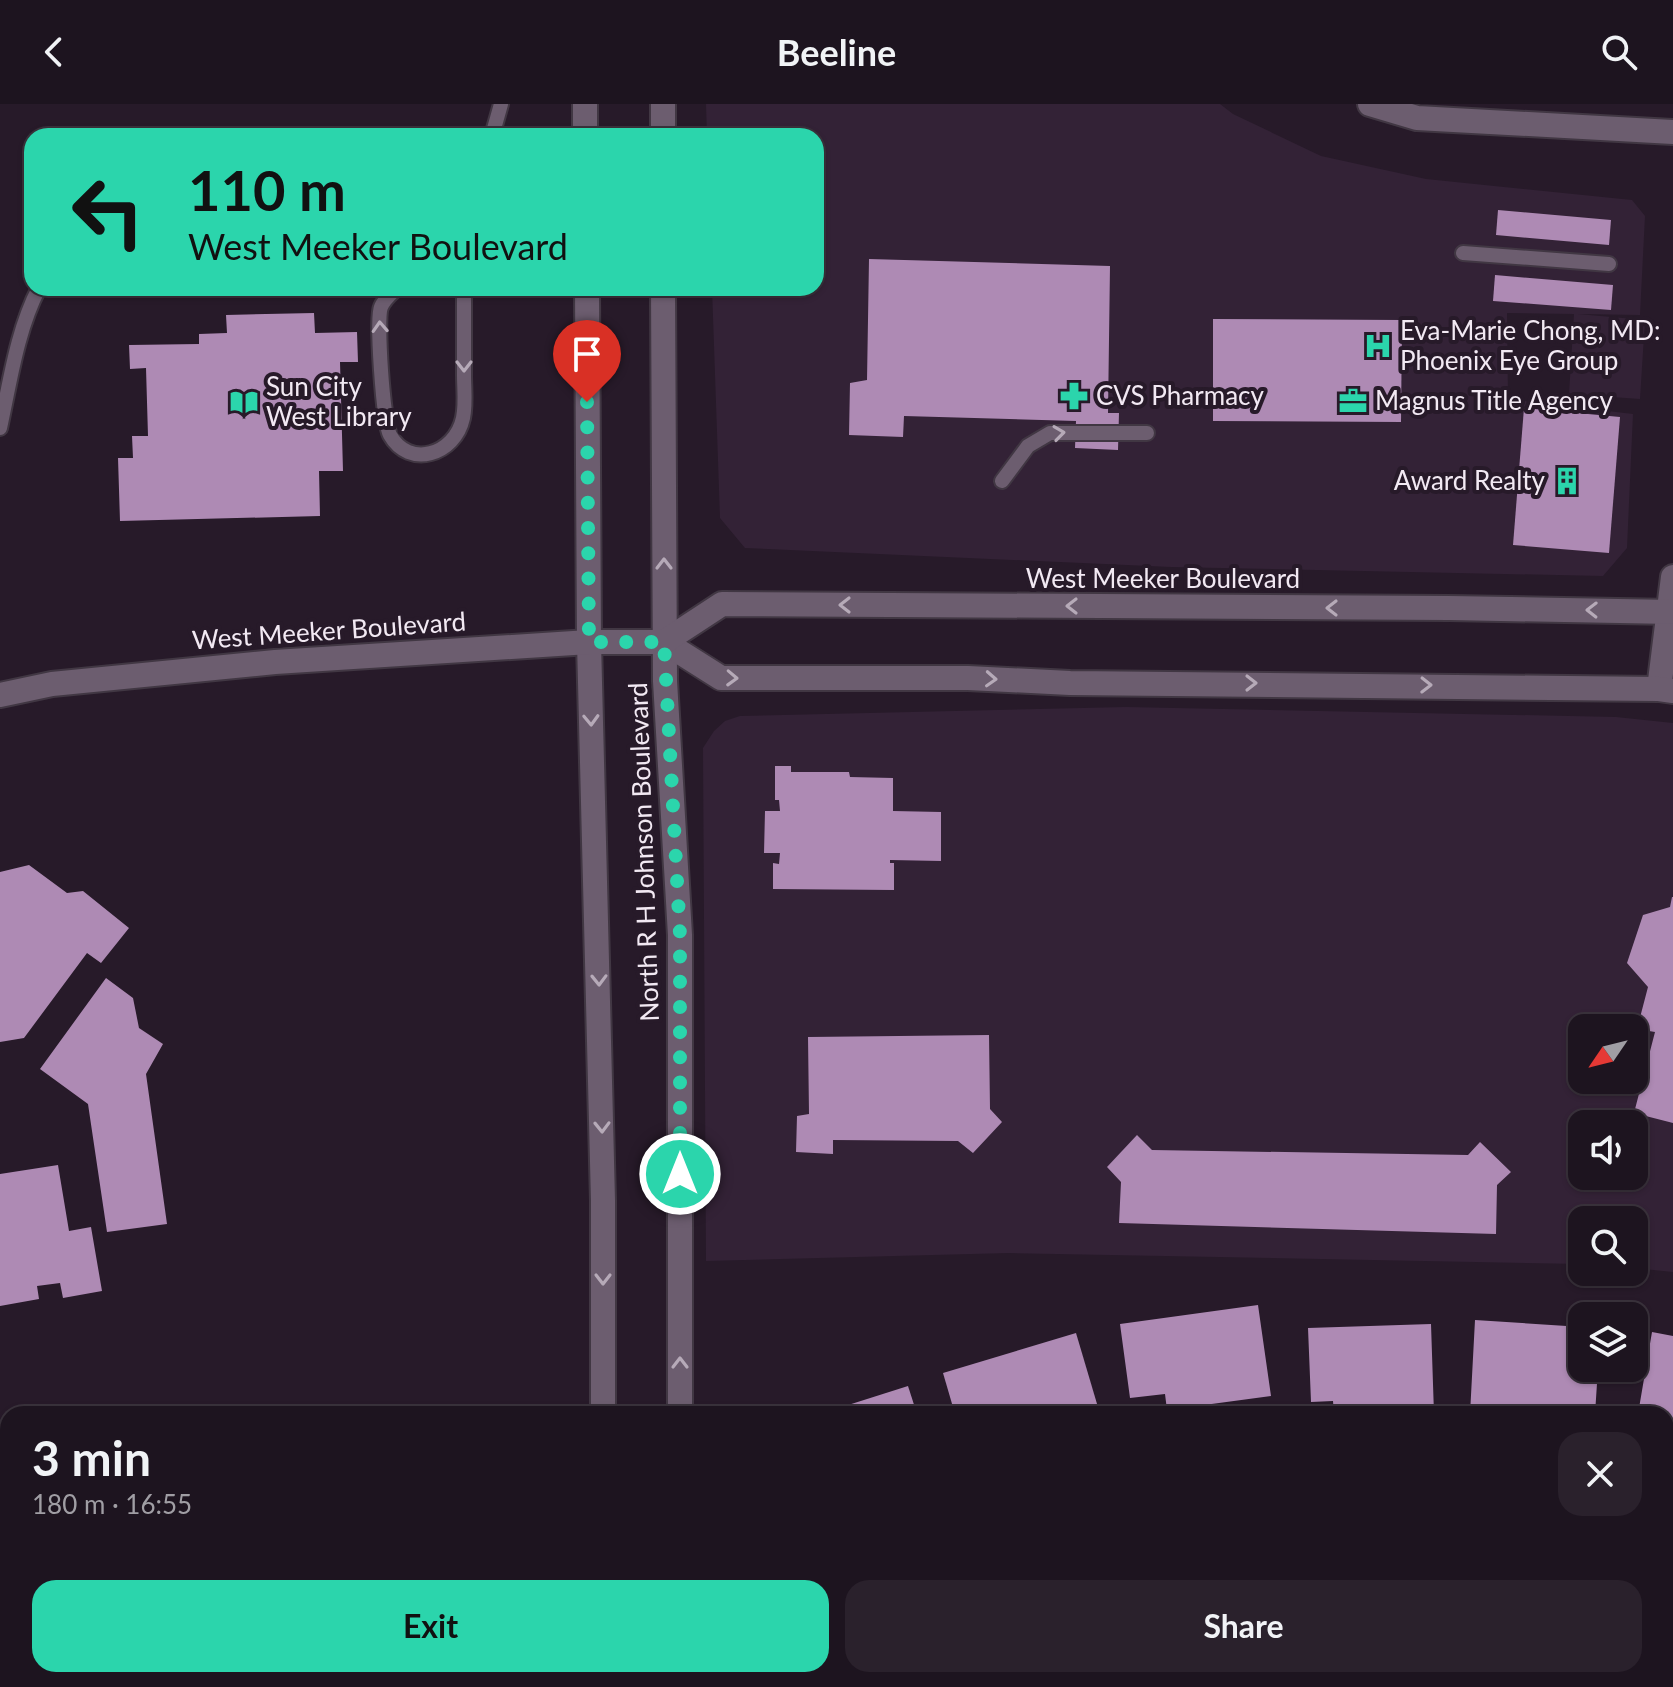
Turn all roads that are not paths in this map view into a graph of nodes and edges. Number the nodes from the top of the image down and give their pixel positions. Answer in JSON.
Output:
{"nodes":[{"id":1,"x":501,"y":104,"type":"edge"},
{"id":2,"x":585,"y":104,"type":"edge"},
{"id":3,"x":663,"y":104,"type":"edge"},
{"id":4,"x":1370,"y":104,"type":"edge"},
{"id":5,"x":494,"y":128,"type":"edge"},
{"id":6,"x":585,"y":128,"type":"edge"},
{"id":7,"x":663,"y":128,"type":"edge"},
{"id":8,"x":1673,"y":132,"type":"edge"},
{"id":9,"x":1463,"y":253,"type":"dead end"},
{"id":10,"x":1609,"y":264,"type":"dead end"},
{"id":11,"x":35,"y":296,"type":"edge"},
{"id":12,"x":390,"y":296,"type":"edge"},
{"id":13,"x":464,"y":296,"type":"edge"},
{"id":14,"x":587,"y":296,"type":"edge"},
{"id":15,"x":663,"y":296,"type":"edge"},
{"id":16,"x":0,"y":428,"type":"edge"},
{"id":17,"x":1147,"y":433,"type":"dead end"},
{"id":18,"x":1002,"y":481,"type":"dead end"},
{"id":19,"x":1673,"y":577,"type":"edge"},
{"id":20,"x":1671,"y":612,"type":"edge"},
{"id":21,"x":589,"y":642,"type":"junction"},
{"id":22,"x":664,"y":642,"type":"junction"},
{"id":23,"x":1666,"y":690,"type":"edge"},
{"id":24,"x":0,"y":695,"type":"edge"},
{"id":25,"x":603,"y":1406,"type":"edge"},
{"id":26,"x":680,"y":1406,"type":"edge"}],
"edges":[{"from":1,"to":5,"type":"lane"},
{"from":2,"to":6,"type":"main road"},
{"from":3,"to":7,"type":"main road"},
{"from":4,"to":8,"type":"main road"},
{"from":9,"to":10,"type":"lane"},
{"from":11,"to":16,"type":"lane"},
{"from":13,"to":12,"type":"lane","one_way":true},
{"from":14,"to":21,"type":"main road","name":"North R H Johnson Boulevard"},
{"from":22,"to":15,"type":"main road","name":"North R H Johnson Boulevard","one_way":true},
{"from":18,"to":17,"type":"lane","one_way":true},
{"from":19,"to":20,"type":"main road"},
{"from":20,"to":22,"type":"main road","name":"West Meeker Boulevard","one_way":true},
{"from":20,"to":23,"type":"main road"},
{"from":21,"to":22,"type":"main road","name":"West Meeker Boulevard"},
{"from":21,"to":24,"type":"main road","name":"West Meeker Boulevard"},
{"from":21,"to":25,"type":"main road","name":"North R H Johnson Boulevard","one_way":true},
{"from":22,"to":23,"type":"main road","one_way":true},
{"from":26,"to":22,"type":"main road","name":"North R H Johnson Boulevard","one_way":true}]}
